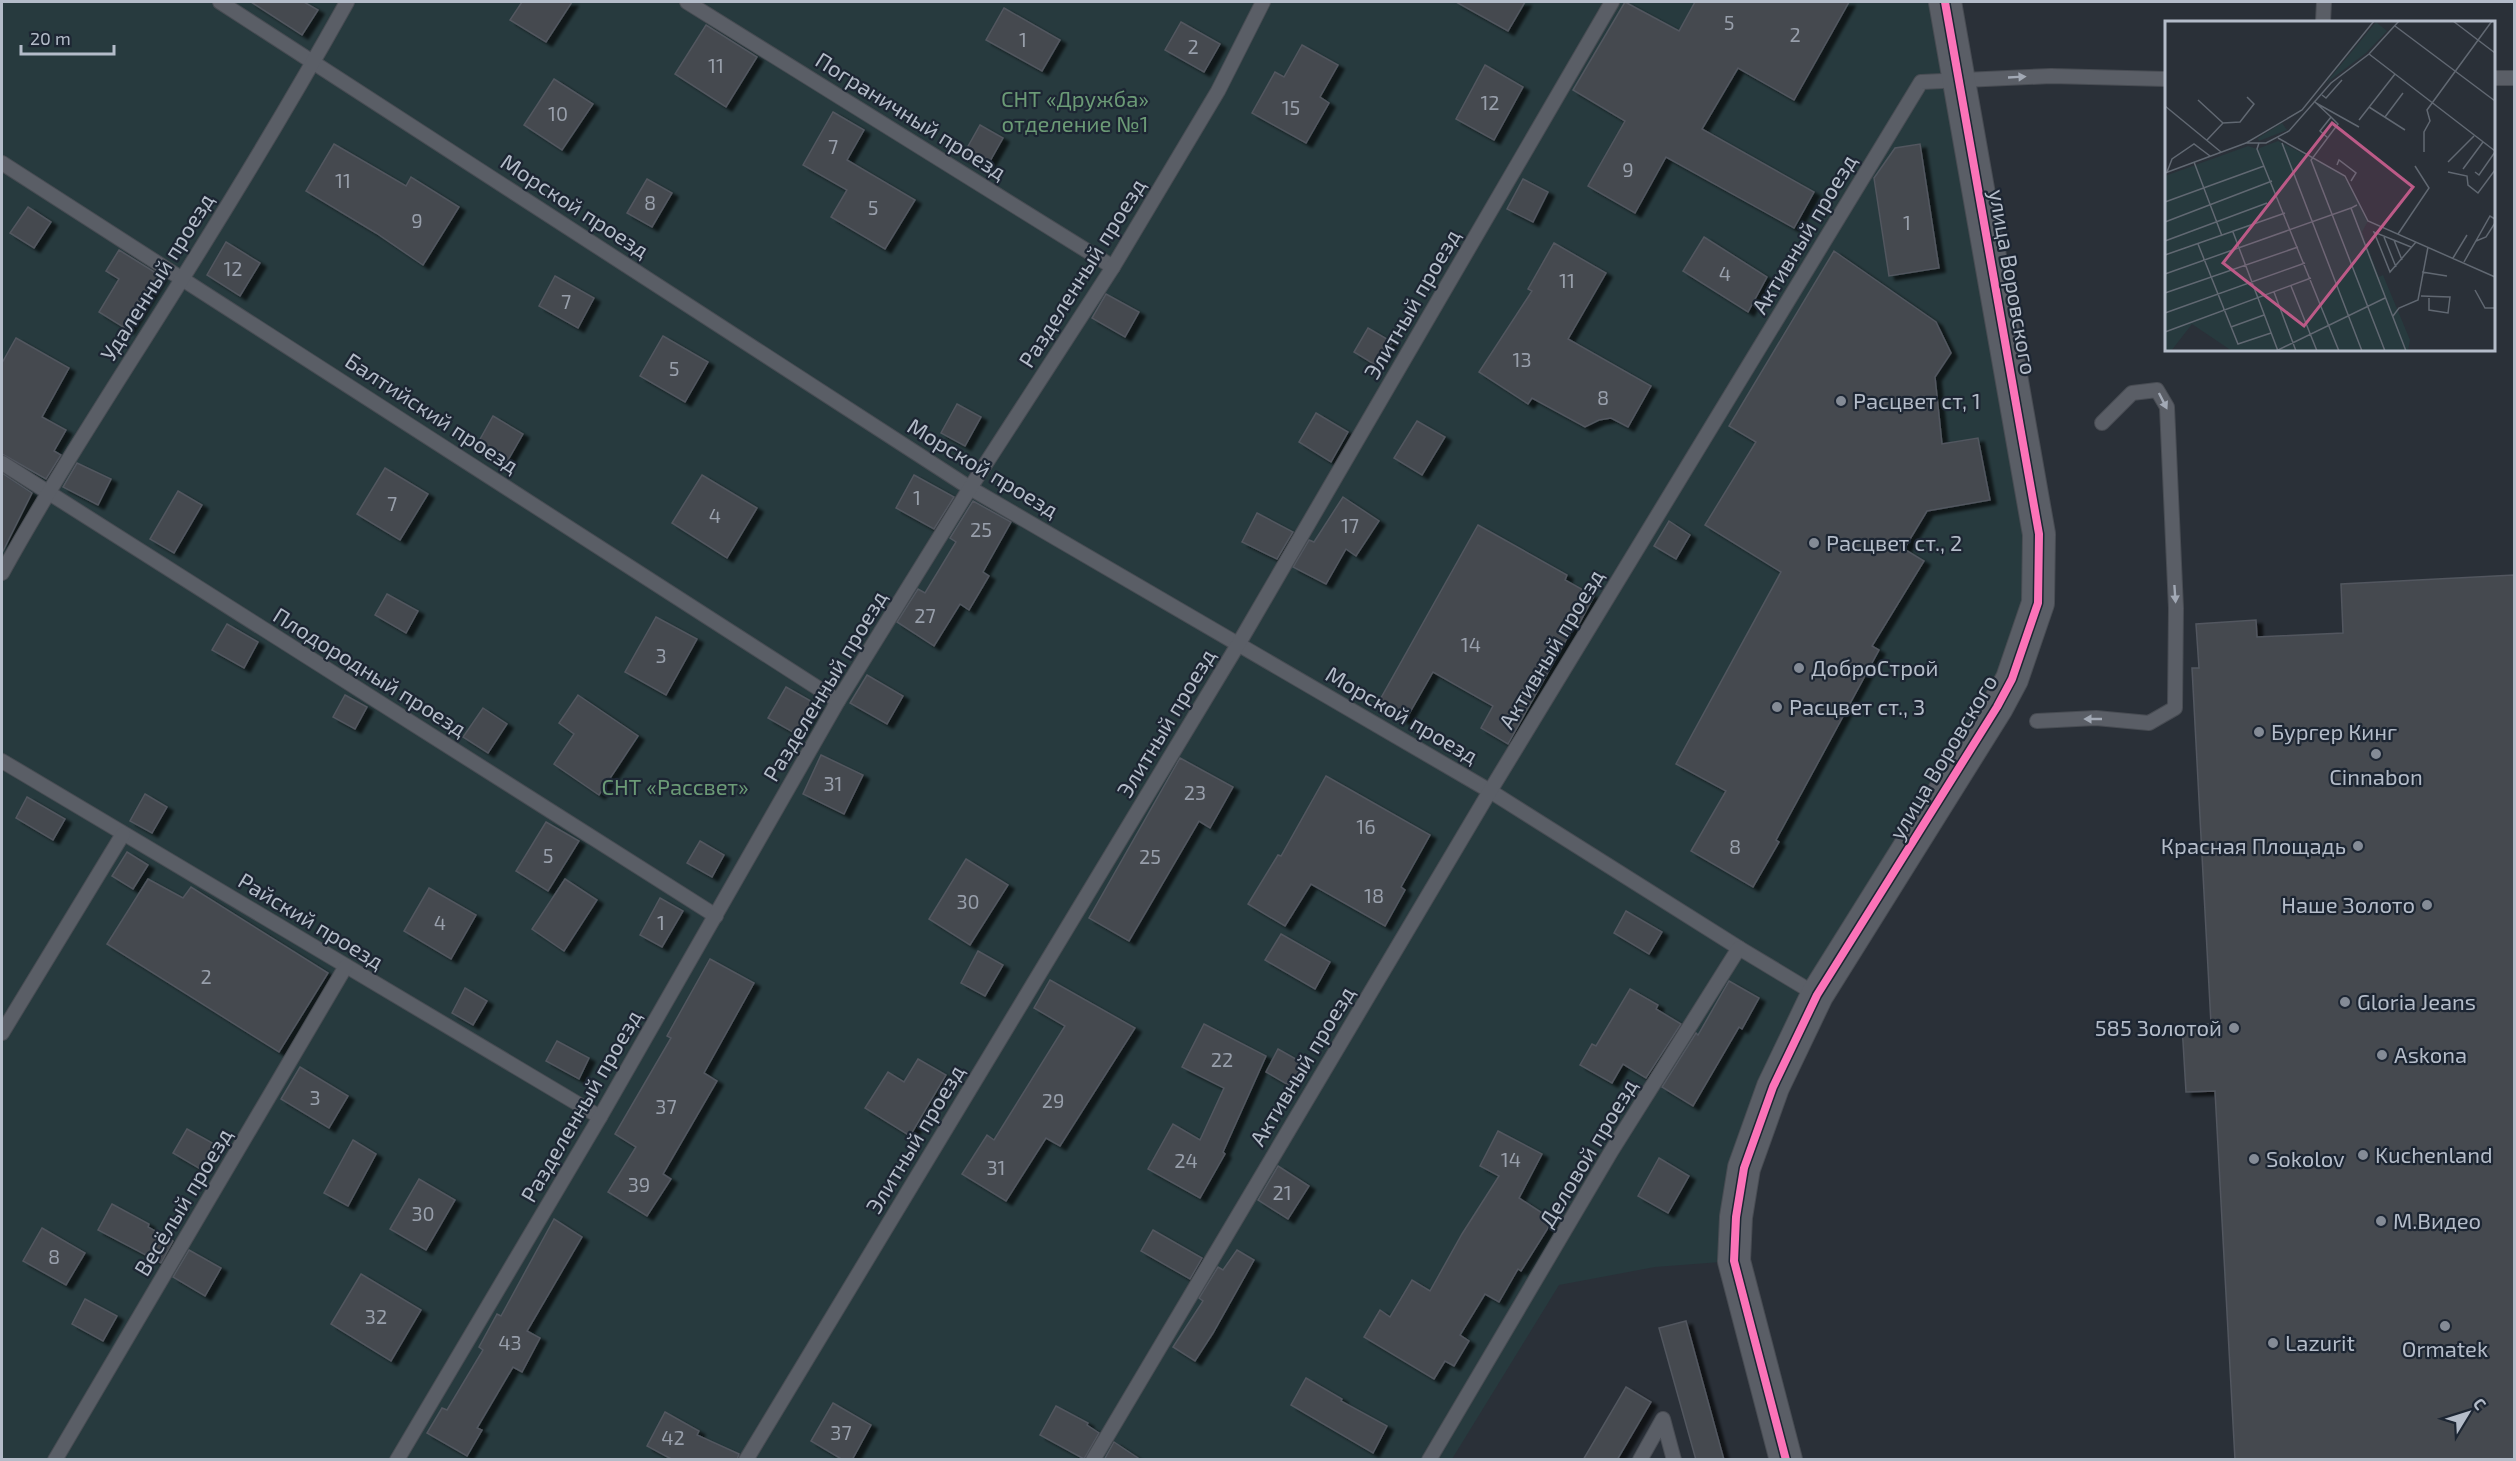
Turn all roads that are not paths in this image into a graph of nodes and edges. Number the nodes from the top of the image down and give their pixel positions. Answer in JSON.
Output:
{"nodes":[{"id":1,"x":220,"y":2,"type":"edge"},
{"id":2,"x":347,"y":2,"type":"edge"},
{"id":3,"x":687,"y":2,"type":"edge"},
{"id":4,"x":1263,"y":2,"type":"edge"},
{"id":5,"x":1612,"y":2,"type":"edge"},
{"id":6,"x":1945,"y":2,"type":"edge"},
{"id":7,"x":2324,"y":2,"type":"edge"},
{"id":8,"x":2323,"y":21,"type":"edge"},
{"id":9,"x":313,"y":62,"type":"junction"},
{"id":10,"x":2495,"y":78,"type":"edge"},
{"id":11,"x":2514,"y":78,"type":"edge"},
{"id":12,"x":2165,"y":79,"type":"edge"},
{"id":13,"x":1959,"y":80,"type":"junction"},
{"id":14,"x":2,"y":163,"type":"edge"},
{"id":15,"x":1113,"y":267,"type":"junction"},
{"id":16,"x":183,"y":278,"type":"junction"},
{"id":17,"x":2102,"y":423,"type":"dead end"},
{"id":18,"x":2,"y":463,"type":"edge"},
{"id":19,"x":970,"y":488,"type":"junction"},
{"id":20,"x":47,"y":492,"type":"junction"},
{"id":21,"x":2,"y":573,"type":"edge"},
{"id":22,"x":1239,"y":643,"type":"junction"},
{"id":23,"x":838,"y":701,"type":"junction"},
{"id":24,"x":2037,"y":721,"type":"dead end"},
{"id":25,"x":2,"y":761,"type":"edge"},
{"id":26,"x":1490,"y":791,"type":"junction"},
{"id":27,"x":123,"y":834,"type":"junction"},
{"id":28,"x":716,"y":916,"type":"junction"},
{"id":29,"x":1739,"y":948,"type":"junction"},
{"id":30,"x":346,"y":966,"type":"junction"},
{"id":31,"x":1817,"y":995,"type":"junction"},
{"id":32,"x":2,"y":1033,"type":"edge"},
{"id":33,"x":600,"y":1117,"type":"junction"},
{"id":34,"x":56,"y":1460,"type":"edge"},
{"id":35,"x":397,"y":1460,"type":"edge"},
{"id":36,"x":746,"y":1460,"type":"edge"},
{"id":37,"x":1093,"y":1460,"type":"edge"},
{"id":38,"x":1429,"y":1460,"type":"edge"},
{"id":39,"x":1640,"y":1460,"type":"edge"},
{"id":40,"x":1674,"y":1460,"type":"edge"},
{"id":41,"x":1786,"y":1460,"type":"edge"}],
"edges":[{"from":1,"to":9,"type":"lane","name":"Морской проезд"},
{"from":2,"to":9,"type":"lane","name":"Удаленный проезд"},
{"from":3,"to":15,"type":"lane","name":"Пограничный проезд"},
{"from":4,"to":15,"type":"lane","name":"Разделенный проезд"},
{"from":5,"to":22,"type":"lane","name":"Элитный проезд"},
{"from":6,"to":13,"type":"street","name":"улица Воровского"},
{"from":7,"to":8,"type":"lane"},
{"from":9,"to":16,"type":"lane","name":"Удаленный проезд"},
{"from":9,"to":19,"type":"lane","name":"Морской проезд"},
{"from":10,"to":11,"type":"lane"},
{"from":13,"to":12,"type":"lane","one_way":true},
{"from":13,"to":26,"type":"lane","name":"Активный проезд"},
{"from":13,"to":31,"type":"street","name":"улица Воровского"},
{"from":14,"to":16,"type":"lane","name":"Балтийский проезд"},
{"from":15,"to":19,"type":"lane","name":"Разделенный проезд"},
{"from":16,"to":20,"type":"lane","name":"Удаленный проезд"},
{"from":16,"to":23,"type":"lane","name":"Балтийский проезд"},
{"from":17,"to":24,"type":"lane","one_way":true},
{"from":18,"to":20,"type":"lane","name":"Плодородный проезд"},
{"from":19,"to":22,"type":"lane","name":"Морской проезд"},
{"from":19,"to":23,"type":"lane","name":"Разделенный проезд"},
{"from":20,"to":21,"type":"lane","name":"Удаленный проезд"},
{"from":20,"to":28,"type":"lane","name":"Плодородный проезд"},
{"from":22,"to":26,"type":"lane","name":"Морской проезд"},
{"from":22,"to":36,"type":"lane","name":"Элитный проезд"},
{"from":23,"to":28,"type":"lane","name":"Разделенный проезд"},
{"from":25,"to":27,"type":"lane","name":"Райский проезд"},
{"from":26,"to":29,"type":"lane","name":"Морской проезд"},
{"from":26,"to":37,"type":"lane","name":"Активный проезд"},
{"from":27,"to":30,"type":"lane","name":"Райский проезд"},
{"from":27,"to":32,"type":"lane"},
{"from":28,"to":33,"type":"lane","name":"Разделенный проезд"},
{"from":29,"to":31,"type":"lane"},
{"from":29,"to":38,"type":"lane","name":"Деловой проезд"},
{"from":30,"to":33,"type":"lane","name":"Райский проезд"},
{"from":30,"to":34,"type":"lane","name":"Весёлый проезд"},
{"from":31,"to":41,"type":"street","name":"улица Воровского"},
{"from":33,"to":35,"type":"lane","name":"Разделенный проезд"},
{"from":39,"to":40,"type":"lane"}]}
